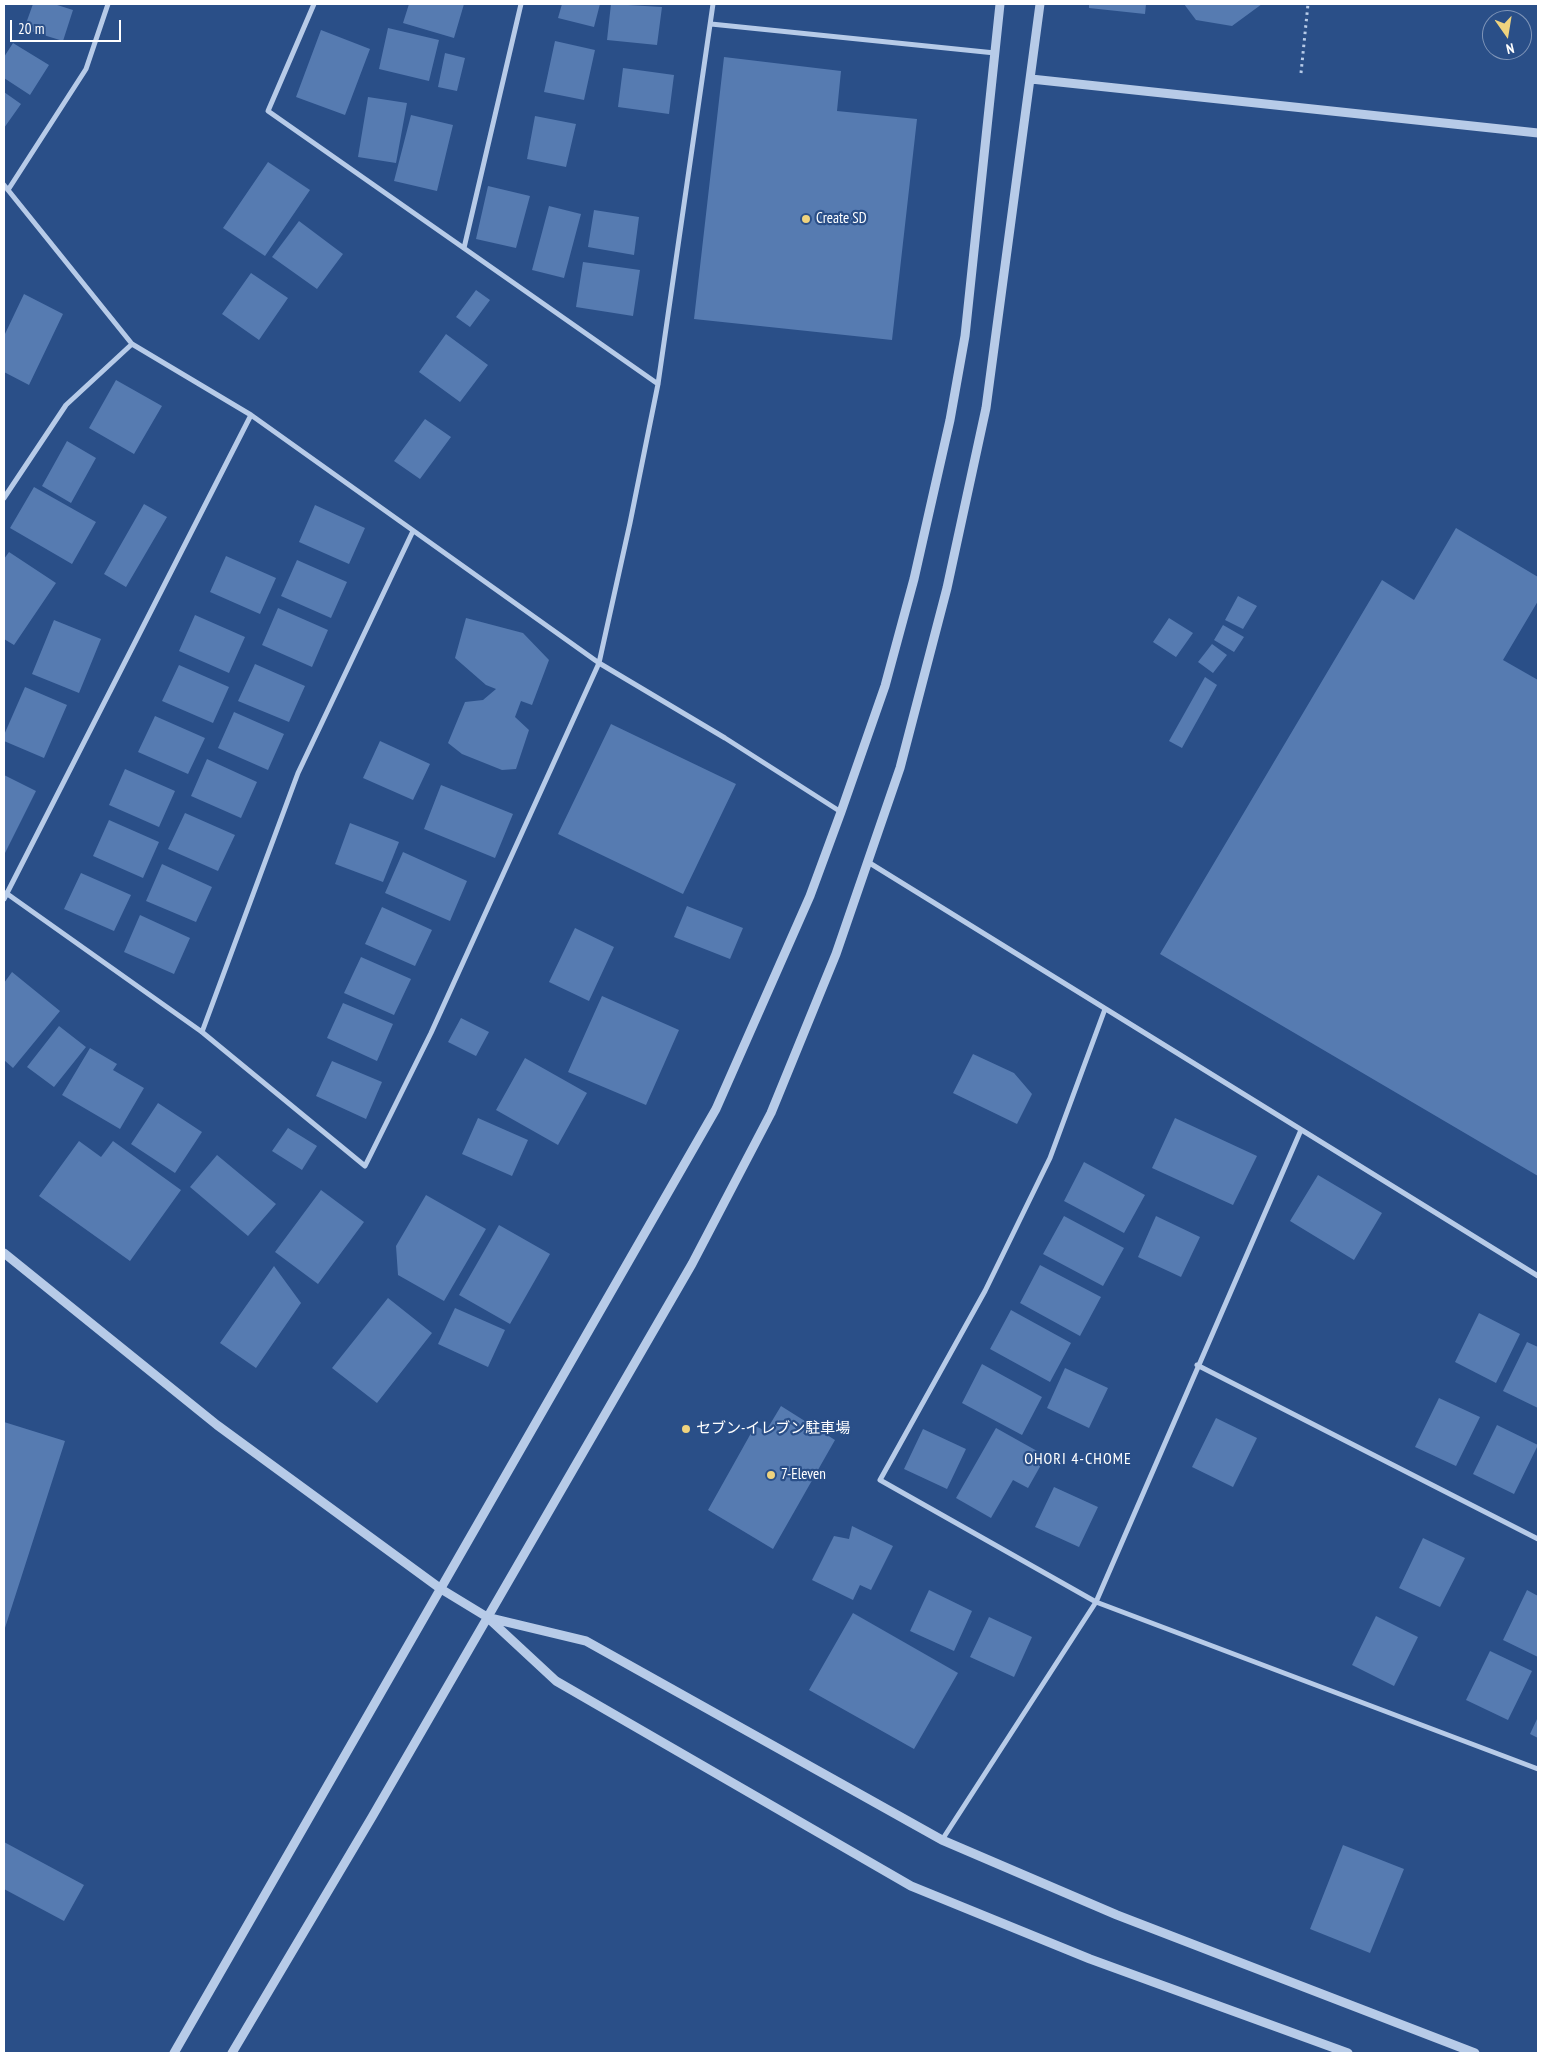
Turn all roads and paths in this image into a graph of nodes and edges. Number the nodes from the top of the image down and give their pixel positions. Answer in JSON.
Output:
{"nodes":[{"id":1,"x":108,"y":4,"type":"edge"},
{"id":2,"x":314,"y":4,"type":"edge"},
{"id":3,"x":521,"y":4,"type":"edge"},
{"id":4,"x":712,"y":4,"type":"edge"},
{"id":5,"x":1000,"y":4,"type":"edge"},
{"id":6,"x":1040,"y":4,"type":"edge"},
{"id":7,"x":1308,"y":4,"type":"edge"},
{"id":8,"x":710,"y":24,"type":"junction"},
{"id":9,"x":995,"y":53,"type":"junction"},
{"id":10,"x":1301,"y":73,"type":"dead end"},
{"id":11,"x":1031,"y":80,"type":"junction"},
{"id":12,"x":1538,"y":133,"type":"edge"},
{"id":13,"x":6,"y":187,"type":"edge"},
{"id":14,"x":464,"y":248,"type":"junction"},
{"id":15,"x":132,"y":344,"type":"junction"},
{"id":16,"x":658,"y":384,"type":"junction"},
{"id":17,"x":251,"y":415,"type":"junction"},
{"id":18,"x":4,"y":498,"type":"edge"},
{"id":19,"x":413,"y":530,"type":"junction"},
{"id":20,"x":599,"y":663,"type":"junction"},
{"id":21,"x":841,"y":812,"type":"junction"},
{"id":22,"x":868,"y":862,"type":"junction"},
{"id":23,"x":6,"y":893,"type":"junction"},
{"id":24,"x":4,"y":899,"type":"edge"},
{"id":25,"x":1105,"y":1009,"type":"junction"},
{"id":26,"x":202,"y":1032,"type":"junction"},
{"id":27,"x":1300,"y":1130,"type":"junction"},
{"id":28,"x":4,"y":1253,"type":"edge"},
{"id":29,"x":1538,"y":1276,"type":"edge"},
{"id":30,"x":1197,"y":1365,"type":"junction"},
{"id":31,"x":1538,"y":1539,"type":"edge"},
{"id":32,"x":441,"y":1589,"type":"junction"},
{"id":33,"x":1096,"y":1602,"type":"junction"},
{"id":34,"x":487,"y":1617,"type":"junction"},
{"id":35,"x":1538,"y":1769,"type":"edge"},
{"id":36,"x":942,"y":1840,"type":"junction"},
{"id":37,"x":174,"y":2053,"type":"edge"},
{"id":38,"x":232,"y":2053,"type":"edge"},
{"id":39,"x":1348,"y":2053,"type":"edge"},
{"id":40,"x":1475,"y":2053,"type":"edge"}],
"edges":[{"from":1,"to":13,"type":"street"},
{"from":2,"to":14,"type":"street"},
{"from":3,"to":14,"type":"street"},
{"from":4,"to":8,"type":"street"},
{"from":5,"to":9,"type":"street"},
{"from":6,"to":11,"type":"street"},
{"from":7,"to":10,"type":"path"},
{"from":8,"to":9,"type":"street"},
{"from":8,"to":16,"type":"street"},
{"from":9,"to":21,"type":"street"},
{"from":11,"to":12,"type":"street"},
{"from":11,"to":22,"type":"street"},
{"from":13,"to":15,"type":"street"},
{"from":14,"to":16,"type":"street"},
{"from":15,"to":17,"type":"street"},
{"from":15,"to":18,"type":"street"},
{"from":16,"to":20,"type":"street"},
{"from":17,"to":19,"type":"street"},
{"from":17,"to":23,"type":"street"},
{"from":19,"to":20,"type":"street"},
{"from":19,"to":26,"type":"street"},
{"from":20,"to":21,"type":"street"},
{"from":20,"to":26,"type":"street"},
{"from":21,"to":32,"type":"street"},
{"from":22,"to":25,"type":"street"},
{"from":22,"to":34,"type":"street"},
{"from":23,"to":24,"type":"street"},
{"from":23,"to":26,"type":"street"},
{"from":25,"to":27,"type":"street"},
{"from":25,"to":33,"type":"street"},
{"from":27,"to":29,"type":"street"},
{"from":27,"to":30,"type":"street"},
{"from":28,"to":32,"type":"street"},
{"from":30,"to":31,"type":"street"},
{"from":30,"to":33,"type":"street"},
{"from":32,"to":34,"type":"street"},
{"from":32,"to":37,"type":"street"},
{"from":33,"to":35,"type":"street"},
{"from":33,"to":36,"type":"street"},
{"from":34,"to":36,"type":"street"},
{"from":34,"to":38,"type":"street"},
{"from":34,"to":39,"type":"street"},
{"from":36,"to":40,"type":"street"}]}
